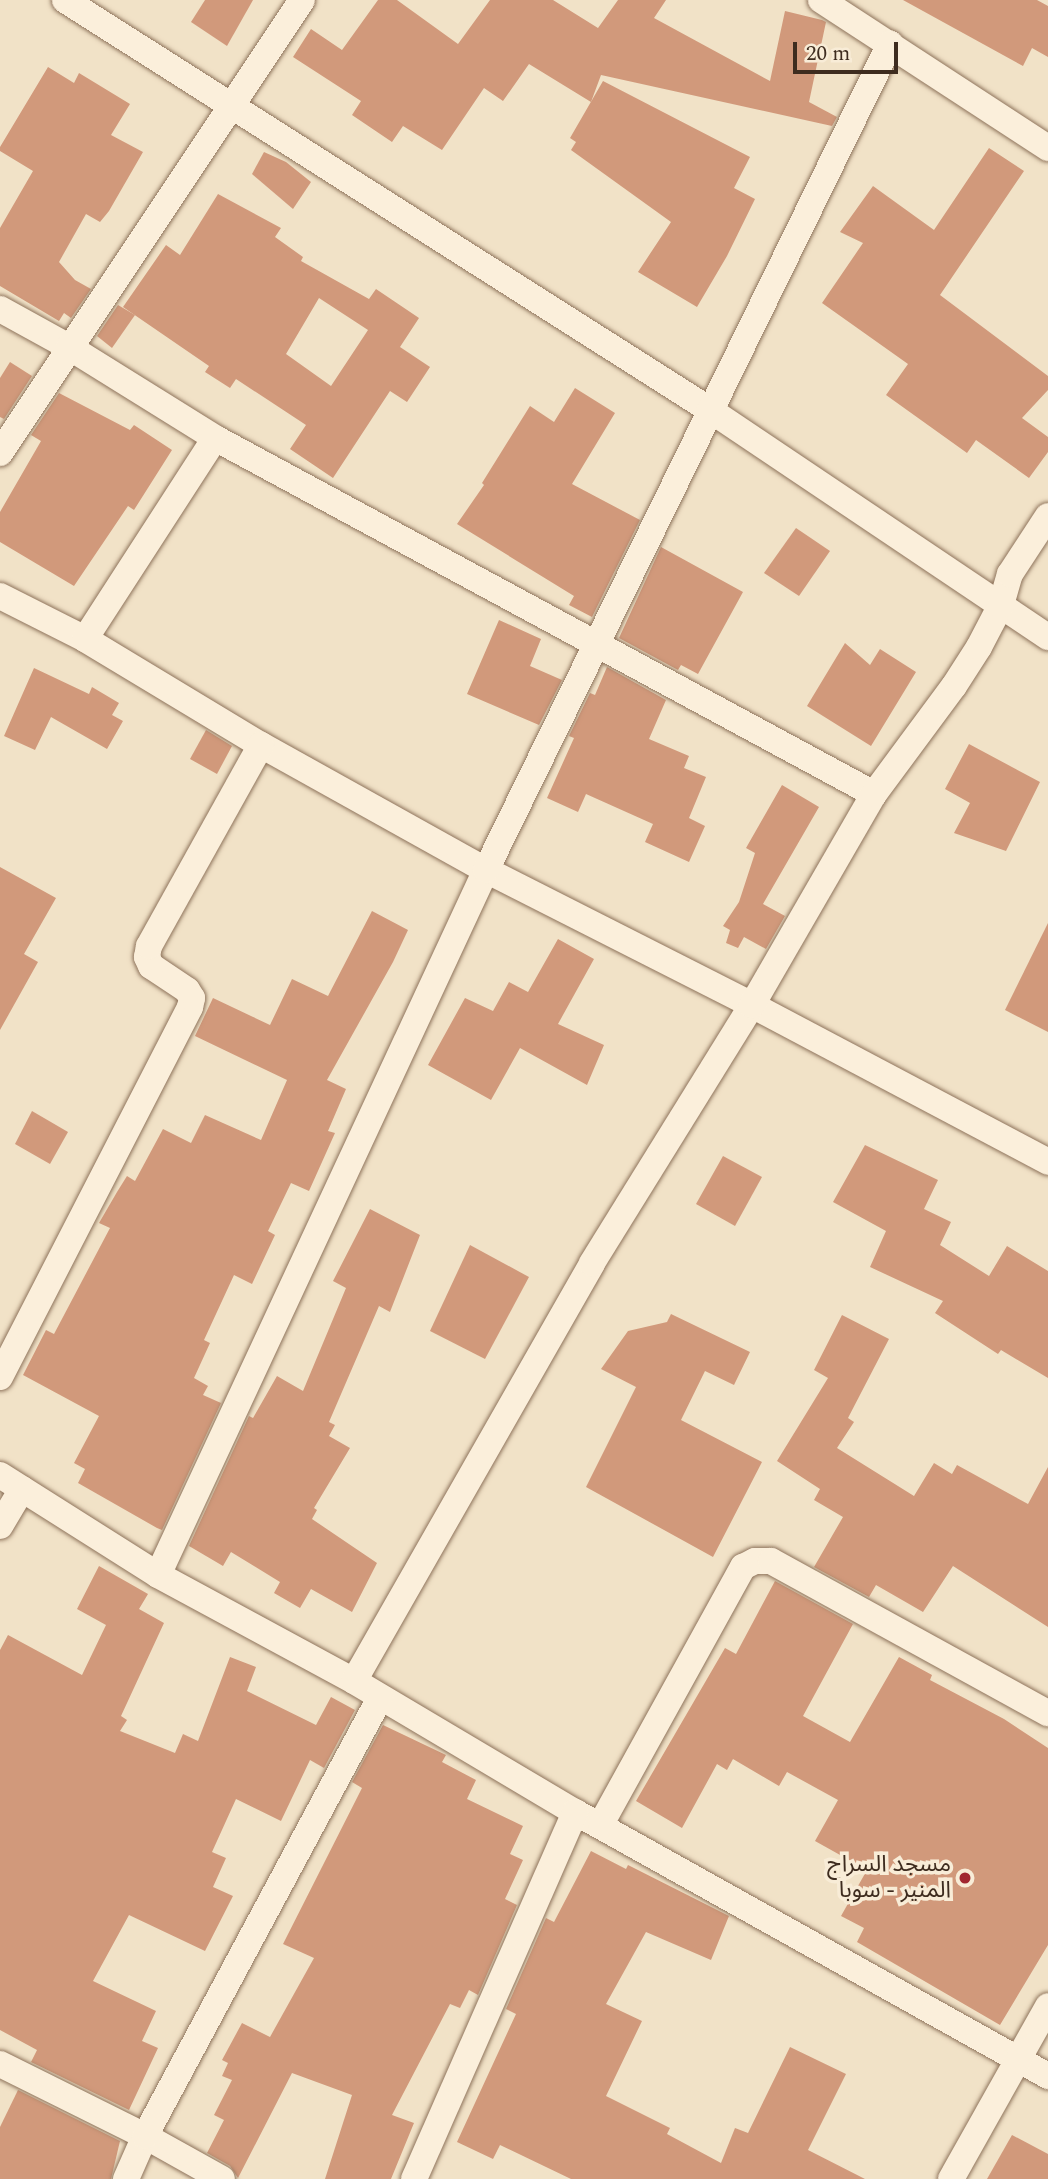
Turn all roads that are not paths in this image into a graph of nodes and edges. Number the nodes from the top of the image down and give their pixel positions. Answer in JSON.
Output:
{"nodes":[{"id":1,"x":65,"y":0,"type":"edge"},
{"id":2,"x":302,"y":0,"type":"edge"},
{"id":3,"x":821,"y":0,"type":"edge"},
{"id":4,"x":890,"y":44,"type":"junction"},
{"id":5,"x":232,"y":106,"type":"junction"},
{"id":6,"x":1048,"y":148,"type":"edge"},
{"id":7,"x":0,"y":309,"type":"edge"},
{"id":8,"x":69,"y":347,"type":"junction"},
{"id":9,"x":710,"y":410,"type":"junction"},
{"id":10,"x":215,"y":438,"type":"junction"},
{"id":11,"x":0,"y":453,"type":"edge"},
{"id":12,"x":1048,"y":516,"type":"edge"},
{"id":13,"x":0,"y":596,"type":"edge"},
{"id":14,"x":1001,"y":605,"type":"junction"},
{"id":15,"x":1048,"y":637,"type":"edge"},
{"id":16,"x":85,"y":639,"type":"junction"},
{"id":17,"x":596,"y":646,"type":"junction"},
{"id":18,"x":261,"y":745,"type":"junction"},
{"id":19,"x":874,"y":794,"type":"junction"},
{"id":20,"x":486,"y":870,"type":"junction"},
{"id":21,"x":752,"y":1005,"type":"junction"},
{"id":22,"x":1048,"y":1162,"type":"edge"},
{"id":23,"x":0,"y":1377,"type":"edge"},
{"id":24,"x":0,"y":1475,"type":"edge"},
{"id":25,"x":22,"y":1489,"type":"junction"},
{"id":26,"x":0,"y":1526,"type":"edge"},
{"id":27,"x":158,"y":1575,"type":"junction"},
{"id":28,"x":354,"y":1681,"type":"junction"},
{"id":29,"x":380,"y":1697,"type":"junction"},
{"id":30,"x":1048,"y":1713,"type":"edge"},
{"id":31,"x":575,"y":1812,"type":"junction"},
{"id":32,"x":601,"y":1824,"type":"junction"},
{"id":33,"x":1048,"y":2006,"type":"edge"},
{"id":34,"x":1017,"y":2058,"type":"junction"},
{"id":35,"x":0,"y":2064,"type":"edge"},
{"id":36,"x":1048,"y":2076,"type":"edge"},
{"id":37,"x":145,"y":2136,"type":"junction"},
{"id":38,"x":126,"y":2179,"type":"edge"},
{"id":39,"x":222,"y":2179,"type":"edge"},
{"id":40,"x":414,"y":2179,"type":"edge"},
{"id":41,"x":951,"y":2179,"type":"edge"}],
"edges":[{"from":1,"to":5,"type":"street"},
{"from":2,"to":5,"type":"street"},
{"from":3,"to":4,"type":"street"},
{"from":4,"to":6,"type":"street"},
{"from":4,"to":9,"type":"street"},
{"from":5,"to":8,"type":"street"},
{"from":5,"to":9,"type":"street"},
{"from":7,"to":8,"type":"street"},
{"from":8,"to":10,"type":"street"},
{"from":8,"to":11,"type":"street"},
{"from":9,"to":14,"type":"street"},
{"from":9,"to":17,"type":"street"},
{"from":10,"to":16,"type":"street"},
{"from":10,"to":17,"type":"street"},
{"from":12,"to":14,"type":"street"},
{"from":13,"to":16,"type":"street"},
{"from":14,"to":15,"type":"street"},
{"from":14,"to":19,"type":"street"},
{"from":16,"to":18,"type":"street"},
{"from":17,"to":19,"type":"street"},
{"from":17,"to":20,"type":"street"},
{"from":18,"to":20,"type":"street"},
{"from":18,"to":23,"type":"street"},
{"from":19,"to":21,"type":"street"},
{"from":20,"to":21,"type":"street"},
{"from":20,"to":27,"type":"street"},
{"from":21,"to":22,"type":"street"},
{"from":21,"to":28,"type":"street"},
{"from":24,"to":25,"type":"street"},
{"from":25,"to":26,"type":"street"},
{"from":25,"to":27,"type":"street"},
{"from":27,"to":28,"type":"street"},
{"from":28,"to":29,"type":"street"},
{"from":29,"to":31,"type":"street"},
{"from":29,"to":37,"type":"street"},
{"from":30,"to":32,"type":"street"},
{"from":31,"to":32,"type":"street"},
{"from":31,"to":40,"type":"street"},
{"from":32,"to":34,"type":"street"},
{"from":33,"to":34,"type":"street"},
{"from":34,"to":36,"type":"street"},
{"from":34,"to":41,"type":"street"},
{"from":35,"to":37,"type":"street"},
{"from":37,"to":38,"type":"street"},
{"from":37,"to":39,"type":"street"}]}
